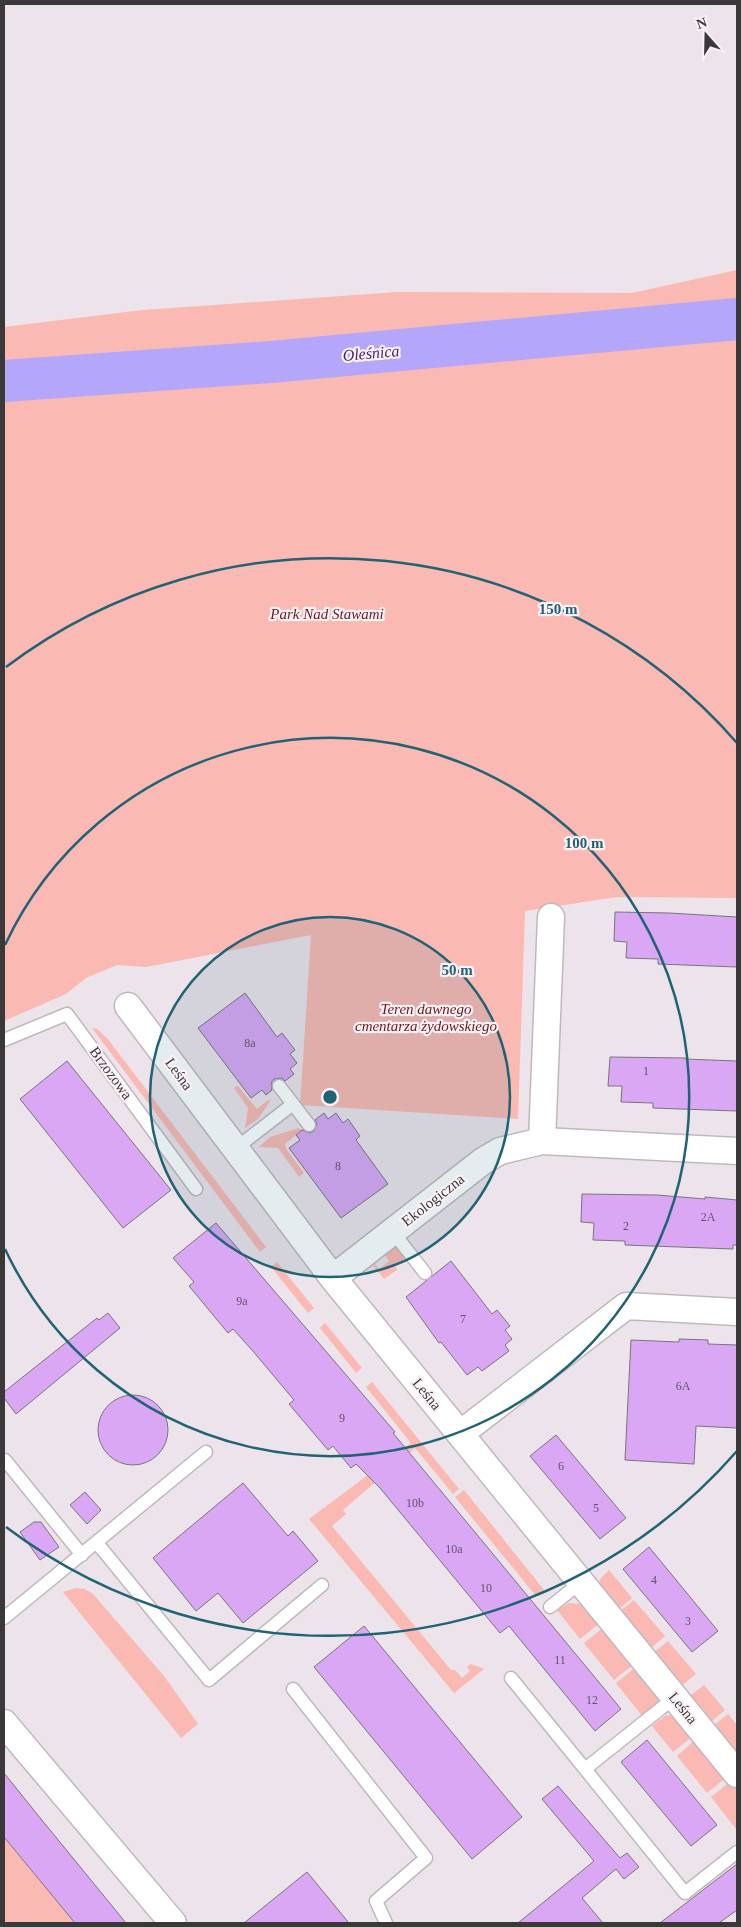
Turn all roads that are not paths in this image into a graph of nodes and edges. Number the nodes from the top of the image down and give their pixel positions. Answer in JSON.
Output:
{"nodes":[{"id":1,"x":551,"y":916,"type":"dead end"},
{"id":2,"x":128,"y":1006,"type":"dead end"},
{"id":3,"x":4,"y":1040,"type":"edge"},
{"id":4,"x":279,"y":1086,"type":"dead end"},
{"id":5,"x":293,"y":1104,"type":"junction"},
{"id":6,"x":309,"y":1125,"type":"dead end"},
{"id":7,"x":542,"y":1141,"type":"junction"},
{"id":8,"x":235,"y":1149,"type":"junction"},
{"id":9,"x":737,"y":1152,"type":"edge"},
{"id":10,"x":196,"y":1189,"type":"dead end"},
{"id":11,"x":393,"y":1232,"type":"junction"},
{"id":12,"x":425,"y":1273,"type":"dead end"},
{"id":13,"x":333,"y":1278,"type":"junction"},
{"id":14,"x":737,"y":1312,"type":"edge"},
{"id":15,"x":460,"y":1434,"type":"junction"},
{"id":16,"x":206,"y":1452,"type":"dead end"},
{"id":17,"x":5,"y":1460,"type":"dead end"},
{"id":18,"x":97,"y":1543,"type":"junction"},
{"id":19,"x":82,"y":1555,"type":"junction"},
{"id":20,"x":580,"y":1582,"type":"junction"},
{"id":21,"x":322,"y":1585,"type":"dead end"},
{"id":22,"x":550,"y":1607,"type":"dead end"},
{"id":23,"x":4,"y":1618,"type":"edge"},
{"id":24,"x":511,"y":1678,"type":"dead end"},
{"id":25,"x":293,"y":1689,"type":"dead end"},
{"id":26,"x":674,"y":1698,"type":"junction"},
{"id":27,"x":4,"y":1723,"type":"edge"},
{"id":28,"x":585,"y":1769,"type":"junction"},
{"id":29,"x":737,"y":1774,"type":"edge"},
{"id":30,"x":737,"y":1852,"type":"edge"},
{"id":31,"x":173,"y":1923,"type":"edge"},
{"id":32,"x":386,"y":1923,"type":"edge"}],
"edges":[{"from":1,"to":7,"type":"street"},
{"from":2,"to":8,"type":"street","name":"Leśna"},
{"from":3,"to":10,"type":"lane","name":"Brzozowa"},
{"from":4,"to":5,"type":"lane"},
{"from":5,"to":6,"type":"lane"},
{"from":5,"to":8,"type":"lane"},
{"from":7,"to":9,"type":"street","name":"Ekologiczna"},
{"from":7,"to":11,"type":"street","name":"Ekologiczna"},
{"from":8,"to":13,"type":"street","name":"Leśna"},
{"from":11,"to":12,"type":"lane"},
{"from":11,"to":13,"type":"street","name":"Ekologiczna"},
{"from":13,"to":15,"type":"street","name":"Leśna"},
{"from":14,"to":15,"type":"street"},
{"from":15,"to":20,"type":"street","name":"Leśna"},
{"from":16,"to":18,"type":"lane"},
{"from":17,"to":19,"type":"lane"},
{"from":18,"to":19,"type":"lane"},
{"from":18,"to":21,"type":"lane"},
{"from":19,"to":23,"type":"lane"},
{"from":20,"to":22,"type":"lane"},
{"from":20,"to":26,"type":"street","name":"Leśna"},
{"from":24,"to":28,"type":"lane"},
{"from":25,"to":32,"type":"lane"},
{"from":26,"to":28,"type":"lane"},
{"from":26,"to":29,"type":"street","name":"Leśna"},
{"from":27,"to":31,"type":"street"},
{"from":28,"to":30,"type":"lane"}]}
